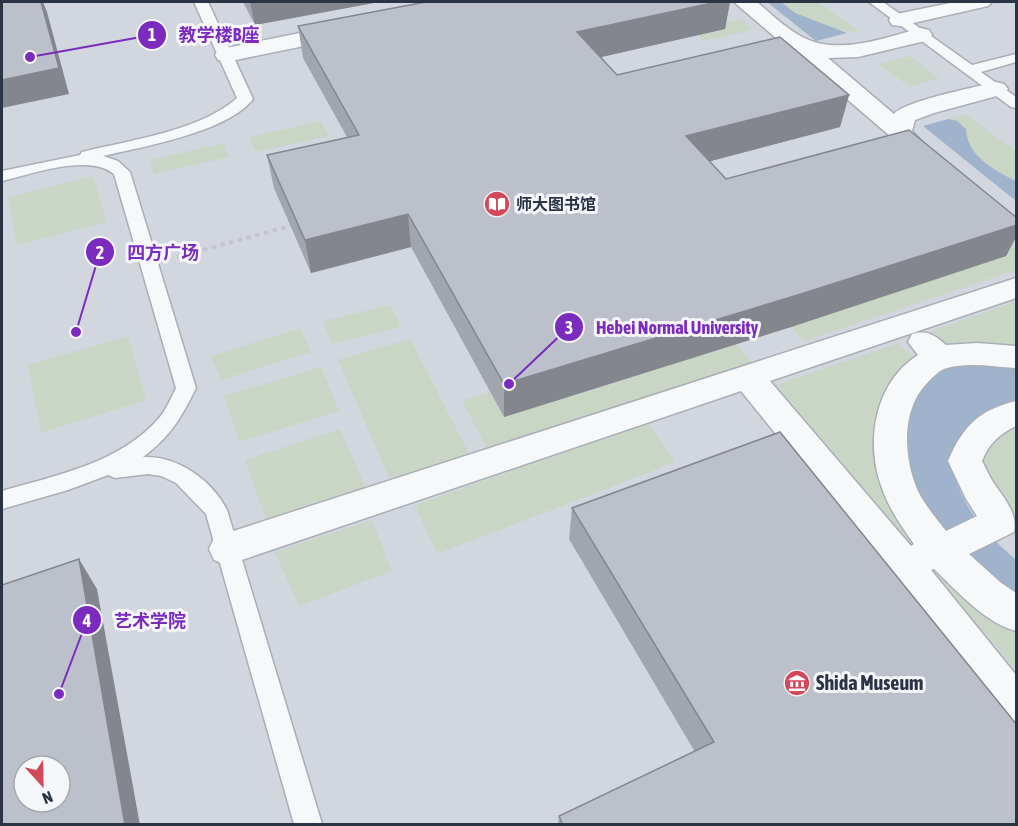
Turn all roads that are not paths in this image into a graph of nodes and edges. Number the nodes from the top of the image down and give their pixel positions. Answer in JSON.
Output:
{"nodes":[{"id":1,"x":201,"y":2,"type":"edge"},
{"id":2,"x":745,"y":2,"type":"edge"},
{"id":3,"x":875,"y":2,"type":"edge"},
{"id":4,"x":981,"y":2,"type":"edge"},
{"id":5,"x":900,"y":20,"type":"junction"},
{"id":6,"x":362,"y":28,"type":"edge"},
{"id":7,"x":921,"y":35,"type":"junction"},
{"id":8,"x":794,"y":42,"type":"junction"},
{"id":9,"x":226,"y":55,"type":"junction"},
{"id":10,"x":1017,"y":58,"type":"edge"},
{"id":11,"x":970,"y":70,"type":"junction"},
{"id":12,"x":1006,"y":96,"type":"edge"},
{"id":13,"x":898,"y":131,"type":"junction"},
{"id":14,"x":64,"y":162,"type":"junction"},
{"id":15,"x":2,"y":176,"type":"edge"},
{"id":16,"x":947,"y":177,"type":"edge"},
{"id":17,"x":1017,"y":288,"type":"edge"},
{"id":18,"x":905,"y":325,"type":"junction"},
{"id":19,"x":939,"y":357,"type":"junction"},
{"id":20,"x":1017,"y":357,"type":"edge"},
{"id":21,"x":748,"y":377,"type":"junction"},
{"id":22,"x":1017,"y":413,"type":"edge"},
{"id":23,"x":85,"y":475,"type":"junction"},
{"id":24,"x":2,"y":500,"type":"edge"},
{"id":25,"x":1003,"y":527,"type":"edge"},
{"id":26,"x":227,"y":549,"type":"junction"},
{"id":27,"x":944,"y":549,"type":"junction"},
{"id":28,"x":903,"y":565,"type":"junction"},
{"id":29,"x":1017,"y":614,"type":"edge"},
{"id":30,"x":1017,"y":706,"type":"edge"},
{"id":31,"x":308,"y":825,"type":"edge"}],
"edges":[{"from":1,"to":9,"type":"lane"},
{"from":2,"to":8,"type":"street"},
{"from":3,"to":5,"type":"lane"},
{"from":4,"to":5,"type":"street"},
{"from":5,"to":7,"type":"lane"},
{"from":6,"to":9,"type":"street"},
{"from":7,"to":8,"type":"street"},
{"from":7,"to":11,"type":"lane"},
{"from":8,"to":13,"type":"street"},
{"from":9,"to":14,"type":"lane"},
{"from":10,"to":11,"type":"lane"},
{"from":11,"to":12,"type":"lane"},
{"from":12,"to":13,"type":"street"},
{"from":13,"to":16,"type":"street"},
{"from":14,"to":15,"type":"lane"},
{"from":14,"to":23,"type":"lane"},
{"from":17,"to":18,"type":"street"},
{"from":18,"to":19,"type":"street"},
{"from":18,"to":21,"type":"street"},
{"from":19,"to":20,"type":"street"},
{"from":19,"to":27,"type":"street"},
{"from":21,"to":26,"type":"street"},
{"from":21,"to":28,"type":"street"},
{"from":22,"to":25,"type":"street"},
{"from":23,"to":24,"type":"lane"},
{"from":23,"to":26,"type":"lane"},
{"from":25,"to":27,"type":"street"},
{"from":26,"to":31,"type":"lane"},
{"from":27,"to":28,"type":"street"},
{"from":27,"to":29,"type":"street"},
{"from":28,"to":30,"type":"street"}]}
